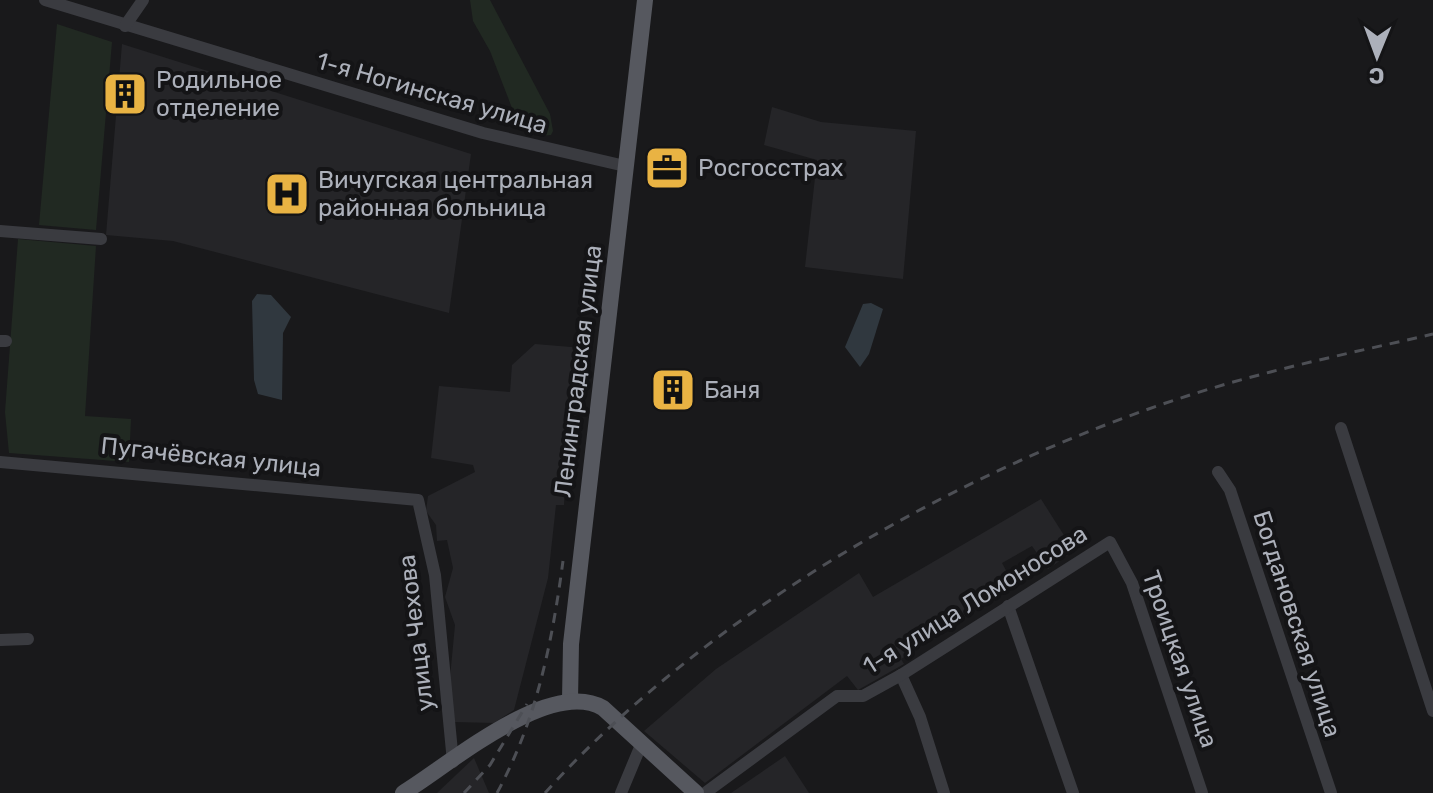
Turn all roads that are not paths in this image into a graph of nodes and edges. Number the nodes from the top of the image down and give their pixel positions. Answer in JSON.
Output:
{"nodes":[{"id":1,"x":45,"y":0,"type":"edge"},
{"id":2,"x":143,"y":0,"type":"edge"},
{"id":3,"x":645,"y":0,"type":"edge"},
{"id":4,"x":125,"y":26,"type":"junction"},
{"id":5,"x":625,"y":166,"type":"junction"},
{"id":6,"x":0,"y":231,"type":"edge"},
{"id":7,"x":101,"y":239,"type":"dead end"},
{"id":8,"x":1341,"y":428,"type":"dead end"},
{"id":9,"x":0,"y":462,"type":"edge"},
{"id":10,"x":1218,"y":472,"type":"dead end"},
{"id":11,"x":418,"y":500,"type":"joint"},
{"id":12,"x":1110,"y":542,"type":"joint"},
{"id":13,"x":1008,"y":606,"type":"junction"},
{"id":14,"x":28,"y":639,"type":"dead end"},
{"id":15,"x":0,"y":640,"type":"edge"},
{"id":16,"x":901,"y":675,"type":"junction"},
{"id":17,"x":570,"y":700,"type":"junction"},
{"id":18,"x":1433,"y":711,"type":"edge"},
{"id":19,"x":641,"y":745,"type":"junction"},
{"id":20,"x":453,"y":762,"type":"junction"},
{"id":21,"x":403,"y":793,"type":"edge"},
{"id":22,"x":621,"y":793,"type":"edge"},
{"id":23,"x":696,"y":793,"type":"edge"},
{"id":24,"x":705,"y":793,"type":"edge"},
{"id":25,"x":944,"y":793,"type":"edge"},
{"id":26,"x":1073,"y":793,"type":"edge"},
{"id":27,"x":1202,"y":793,"type":"edge"},
{"id":28,"x":1331,"y":793,"type":"edge"}],
"edges":[{"from":1,"to":4,"type":"street","name":"1-я Ногинская улица"},
{"from":2,"to":4,"type":"street"},
{"from":3,"to":5,"type":"main road","name":"Ленинградская улица"},
{"from":4,"to":5,"type":"street","name":"1-я Ногинская улица"},
{"from":5,"to":17,"type":"main road","name":"Ленинградская улица"},
{"from":6,"to":7,"type":"street"},
{"from":8,"to":18,"type":"street"},
{"from":9,"to":11,"type":"street","name":"Пугачёвская улица"},
{"from":10,"to":28,"type":"street","name":"Богдановская улица"},
{"from":11,"to":20,"type":"street","name":"улица Чехова"},
{"from":12,"to":13,"type":"street","name":"1-я улица Ломоносова"},
{"from":12,"to":27,"type":"street","name":"Троицкая улица"},
{"from":13,"to":16,"type":"street","name":"1-я улица Ломоносова"},
{"from":13,"to":26,"type":"street"},
{"from":14,"to":15,"type":"street"},
{"from":16,"to":24,"type":"street","name":"1-я улица Ломоносова"},
{"from":16,"to":25,"type":"street"},
{"from":17,"to":19,"type":"main road"},
{"from":17,"to":20,"type":"main road"},
{"from":19,"to":22,"type":"street"},
{"from":19,"to":23,"type":"main road"},
{"from":20,"to":21,"type":"main road"}]}
